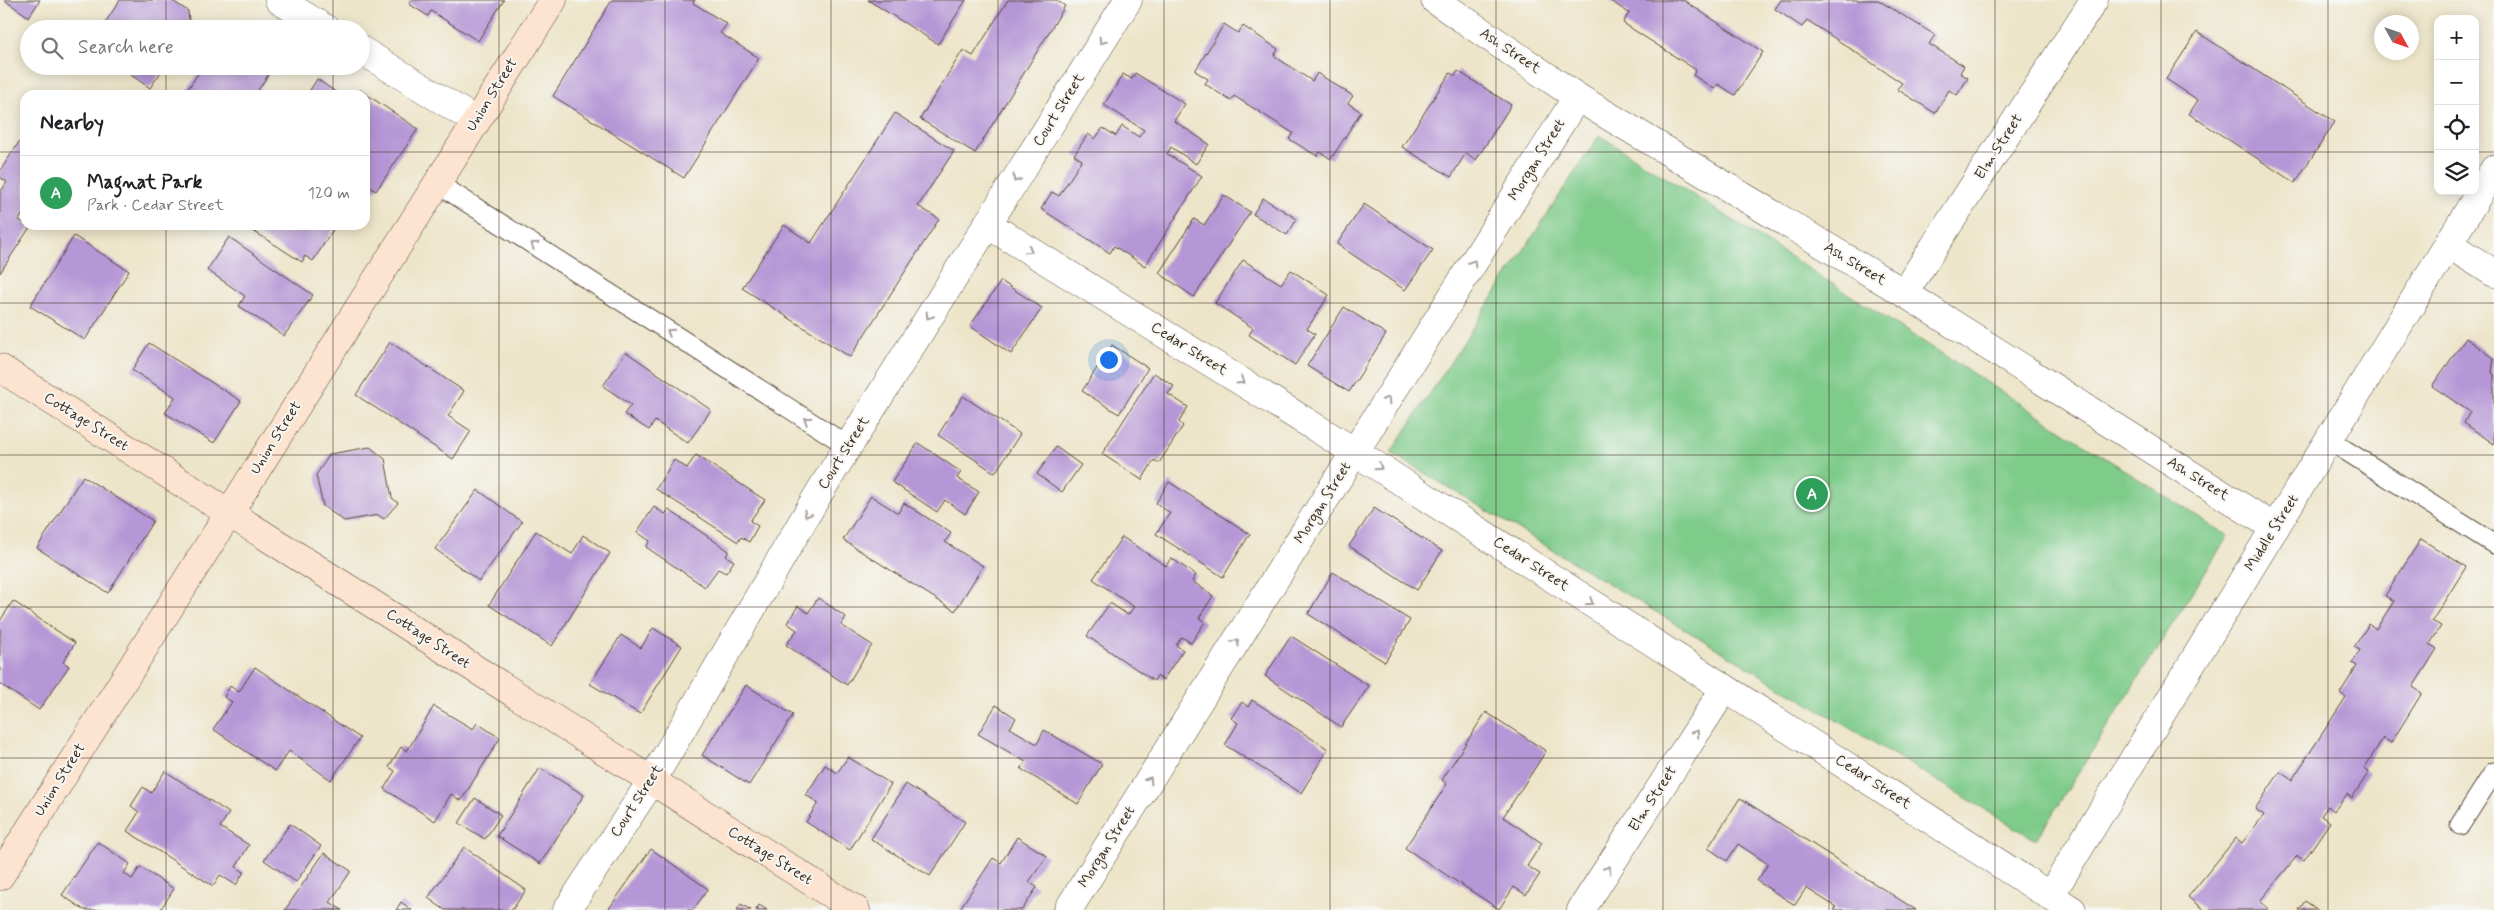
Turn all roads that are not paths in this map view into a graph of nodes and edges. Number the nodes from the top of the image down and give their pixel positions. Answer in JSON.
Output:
{"nodes":[{"id":1,"x":279,"y":0,"type":"edge"},
{"id":2,"x":553,"y":0,"type":"edge"},
{"id":3,"x":1128,"y":0,"type":"edge"},
{"id":4,"x":1435,"y":0,"type":"edge"},
{"id":5,"x":2094,"y":0,"type":"edge"},
{"id":6,"x":311,"y":20,"type":"edge"},
{"id":7,"x":370,"y":56,"type":"edge"},
{"id":8,"x":1577,"y":97,"type":"junction"},
{"id":9,"x":476,"y":121,"type":"junction"},
{"id":10,"x":2494,"y":169,"type":"edge"},
{"id":11,"x":437,"y":183,"type":"junction"},
{"id":12,"x":987,"y":224,"type":"junction"},
{"id":13,"x":2448,"y":244,"type":"junction"},
{"id":14,"x":2494,"y":273,"type":"edge"},
{"id":15,"x":1904,"y":293,"type":"junction"},
{"id":16,"x":0,"y":368,"type":"edge"},
{"id":17,"x":2329,"y":440,"type":"junction"},
{"id":18,"x":848,"y":446,"type":"junction"},
{"id":19,"x":1355,"y":452,"type":"junction"},
{"id":20,"x":230,"y":511,"type":"junction"},
{"id":21,"x":2275,"y":528,"type":"junction"},
{"id":22,"x":2494,"y":544,"type":"edge"},
{"id":23,"x":1725,"y":688,"type":"junction"},
{"id":24,"x":2494,"y":772,"type":"edge"},
{"id":25,"x":651,"y":782,"type":"junction"},
{"id":26,"x":2460,"y":825,"type":"dead end"},
{"id":27,"x":0,"y":876,"type":"edge"},
{"id":28,"x":2061,"y":903,"type":"edge"},
{"id":29,"x":567,"y":910,"type":"edge"},
{"id":30,"x":856,"y":910,"type":"edge"},
{"id":31,"x":1068,"y":910,"type":"edge"},
{"id":32,"x":1581,"y":910,"type":"edge"}],
"edges":[{"from":1,"to":6,"type":"street"},
{"from":2,"to":9,"type":"main road","name":"Union Street"},
{"from":3,"to":12,"type":"street","name":"Court Street","one_way":true},
{"from":4,"to":8,"type":"street","name":"Ash Street"},
{"from":5,"to":15,"type":"street","name":"Elm Street"},
{"from":7,"to":9,"type":"street"},
{"from":8,"to":15,"type":"street","name":"Ash Street"},
{"from":19,"to":8,"type":"street","name":"Morgan Street","one_way":true},
{"from":9,"to":11,"type":"main road","name":"Union Street"},
{"from":10,"to":13,"type":"street","name":"Middle Street"},
{"from":18,"to":11,"type":"lane","one_way":true},
{"from":11,"to":20,"type":"main road","name":"Union Street"},
{"from":12,"to":18,"type":"street","name":"Court Street","one_way":true},
{"from":12,"to":19,"type":"street","name":"Cedar Street","one_way":true},
{"from":13,"to":14,"type":"street"},
{"from":13,"to":17,"type":"street","name":"Middle Street"},
{"from":15,"to":21,"type":"street","name":"Ash Street"},
{"from":16,"to":20,"type":"main road","name":"Cottage Street"},
{"from":17,"to":21,"type":"street","name":"Middle Street"},
{"from":17,"to":22,"type":"lane"},
{"from":18,"to":25,"type":"street","name":"Court Street","one_way":true},
{"from":19,"to":23,"type":"street","name":"Cedar Street","one_way":true},
{"from":31,"to":19,"type":"street","name":"Morgan Street","one_way":true},
{"from":20,"to":25,"type":"main road","name":"Cottage Street"},
{"from":20,"to":27,"type":"main road","name":"Union Street"},
{"from":21,"to":28,"type":"street","name":"Middle Street"},
{"from":23,"to":28,"type":"street","name":"Cedar Street"},
{"from":32,"to":23,"type":"street","name":"Elm Street","one_way":true},
{"from":24,"to":26,"type":"lane"},
{"from":25,"to":29,"type":"street","name":"Court Street"},
{"from":25,"to":30,"type":"main road","name":"Cottage Street"}]}
